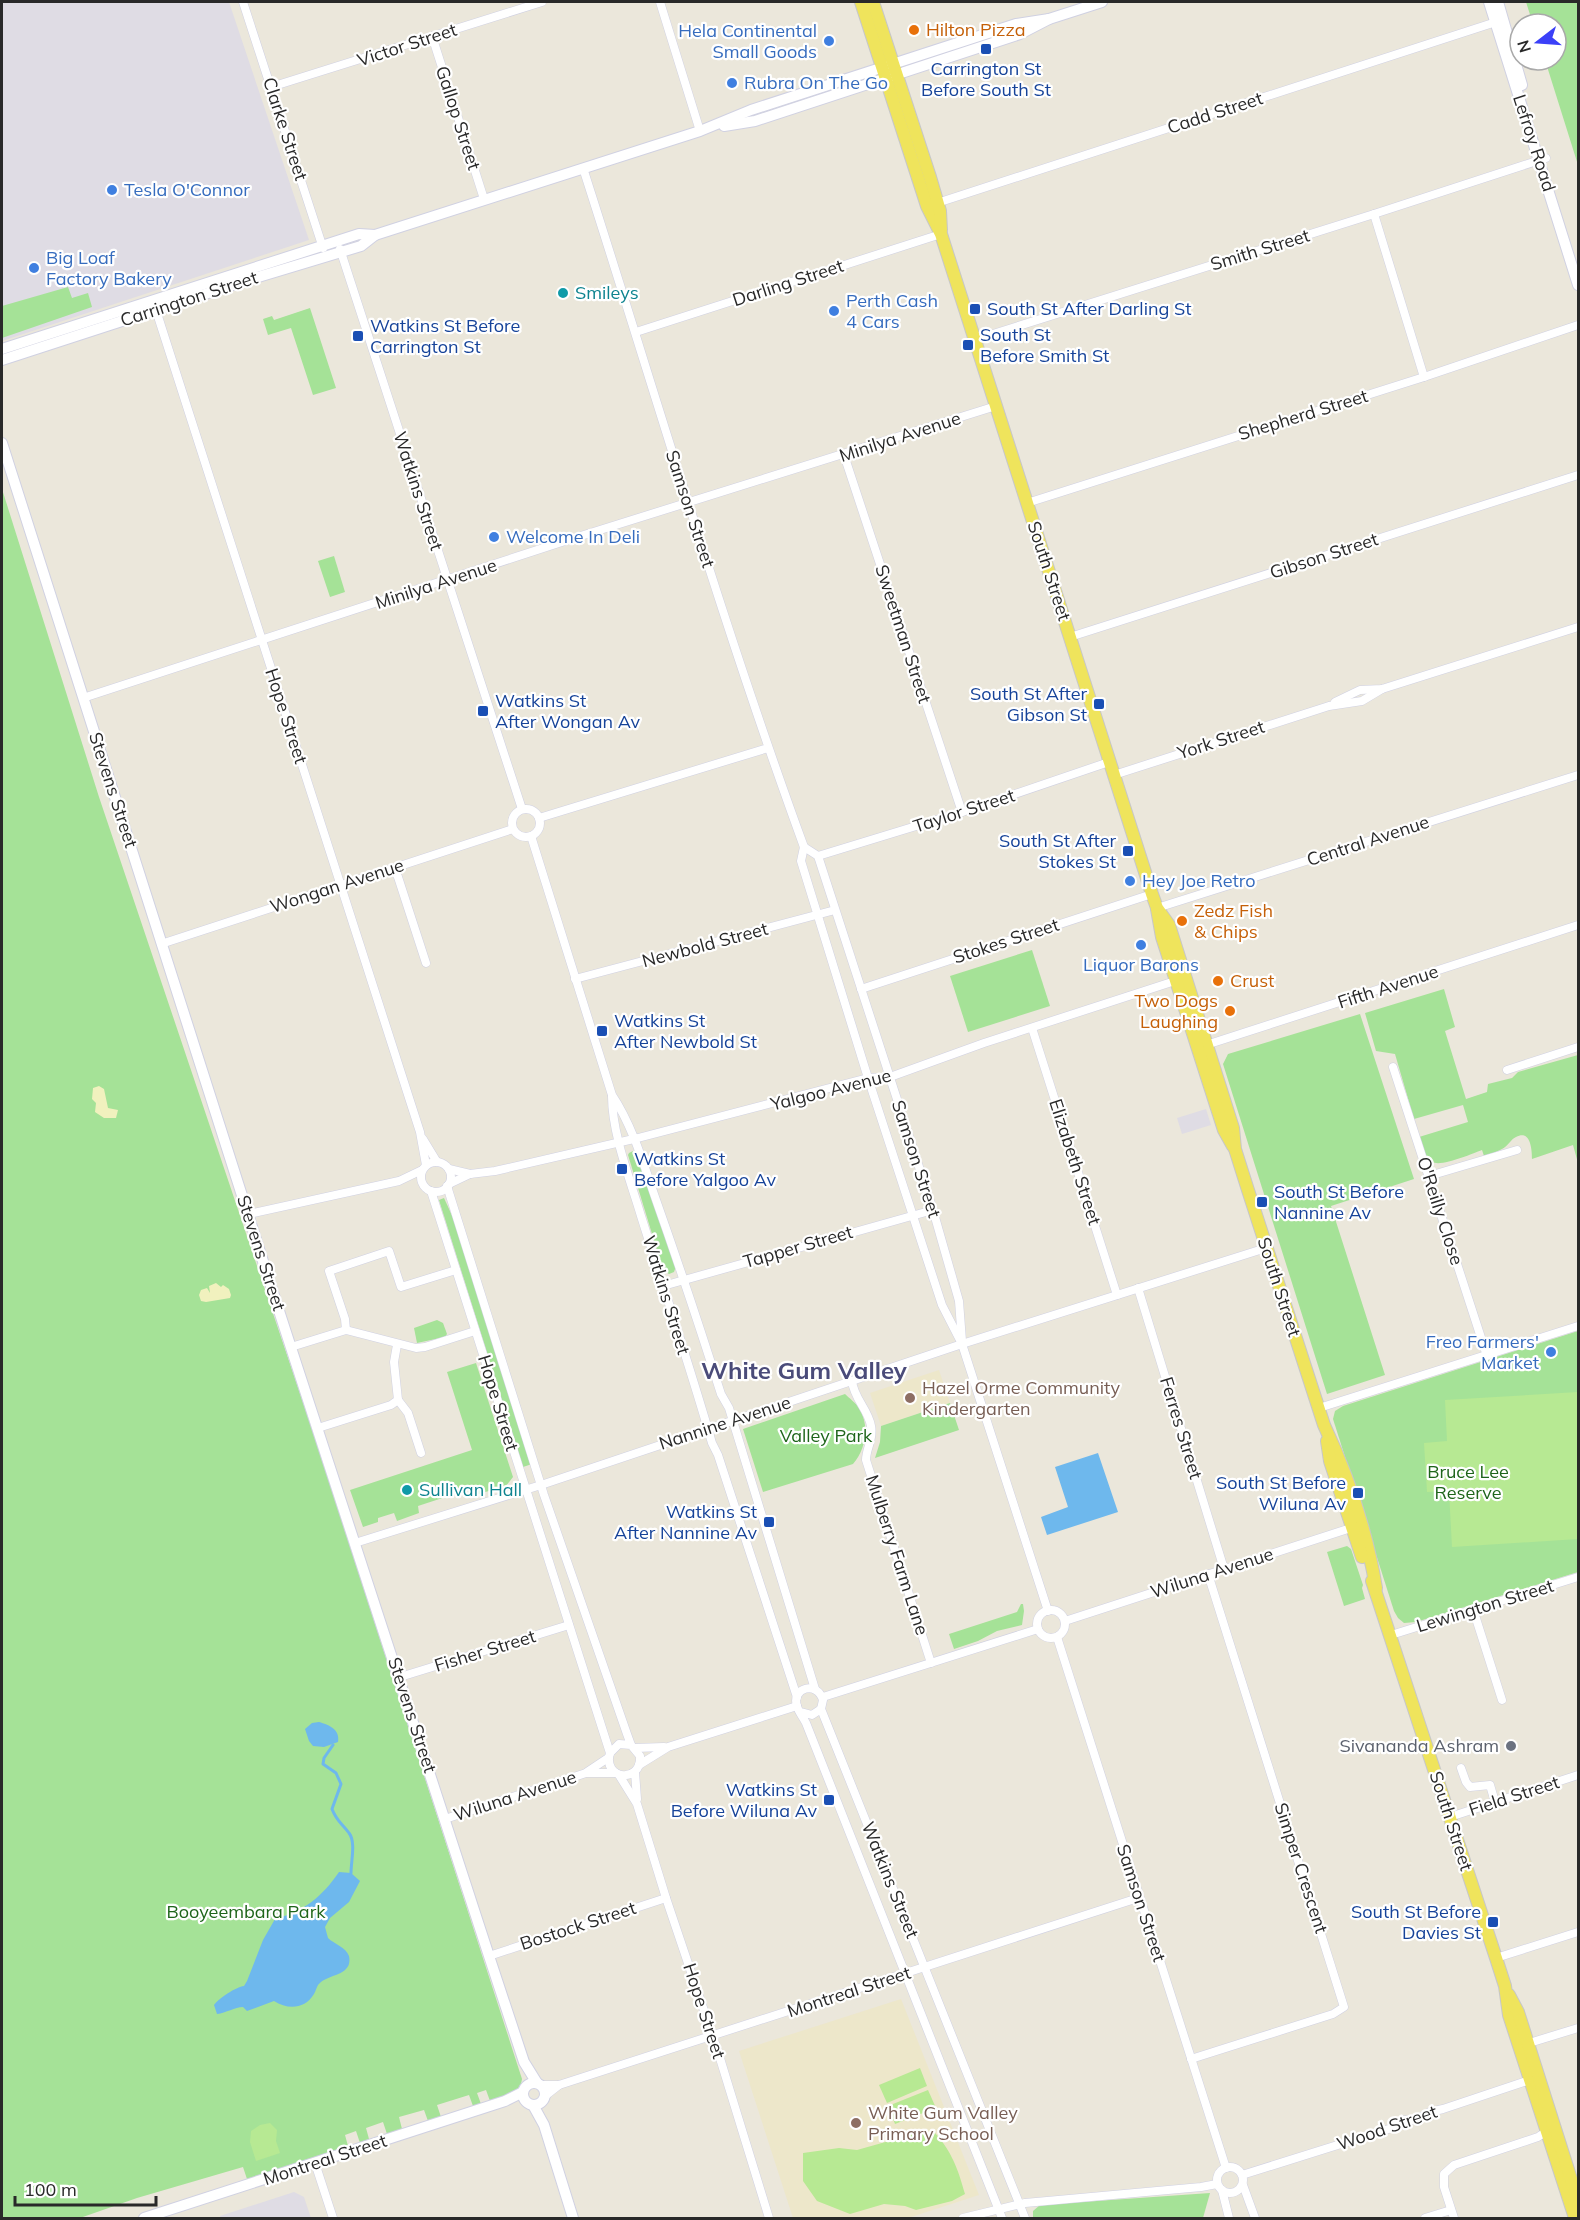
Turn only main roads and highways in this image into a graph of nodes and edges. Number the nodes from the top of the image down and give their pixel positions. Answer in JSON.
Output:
{"nodes":[{"id":1,"x":861,"y":2,"type":"edge"},
{"id":2,"x":873,"y":2,"type":"edge"},
{"id":3,"x":889,"y":70,"type":"junction"},
{"id":4,"x":1523,"y":2045,"type":"junction"},
{"id":5,"x":1570,"y":2175,"type":"edge"},
{"id":6,"x":1578,"y":2201,"type":"edge"},
{"id":7,"x":1575,"y":2218,"type":"edge"}],
"edges":[{"from":1,"to":3,"type":"main road","name":"South Street"},
{"from":2,"to":3,"type":"main road","name":"South Street"},
{"from":3,"to":4,"type":"main road","name":"South Street"},
{"from":4,"to":5,"type":"main road","name":"South Street"},
{"from":4,"to":5,"type":"main road","name":"South Street"},
{"from":5,"to":6,"type":"main road","name":"South Street"},
{"from":5,"to":7,"type":"main road","name":"South Street"}]}
